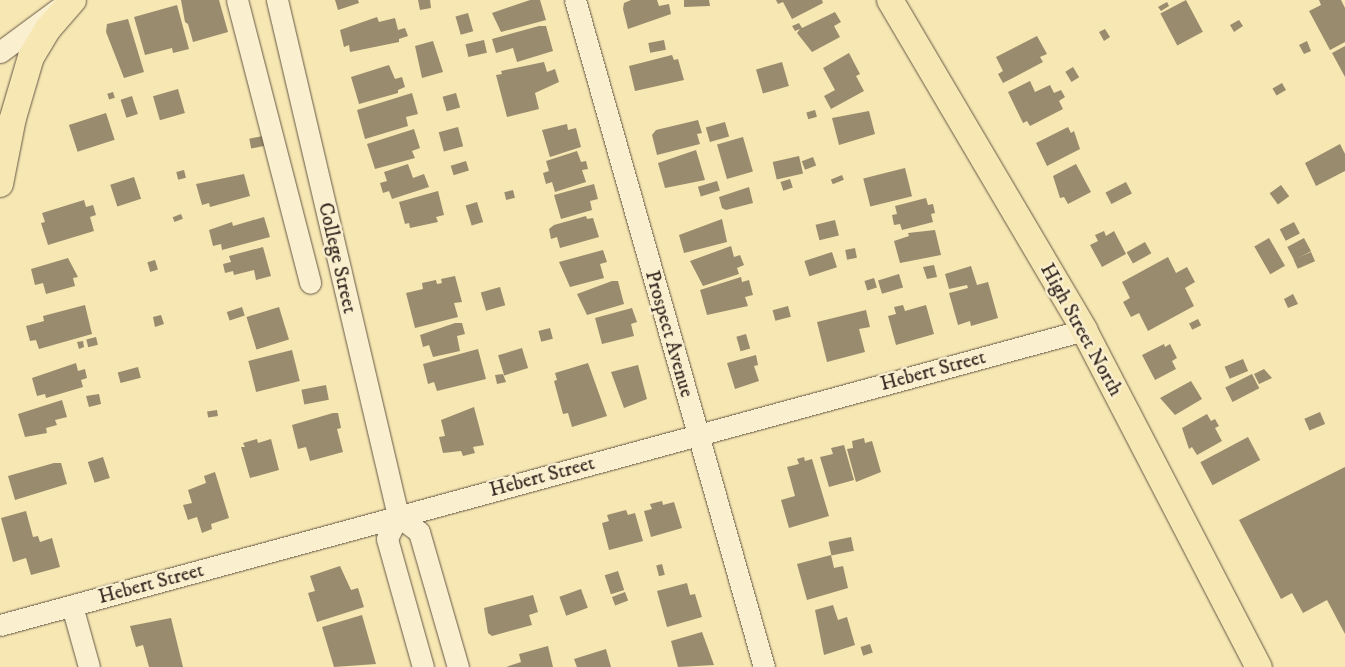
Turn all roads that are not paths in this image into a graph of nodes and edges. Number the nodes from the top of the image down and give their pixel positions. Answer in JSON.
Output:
{"nodes":[{"id":1,"x":71,"y":0,"type":"edge"},
{"id":2,"x":237,"y":0,"type":"edge"},
{"id":3,"x":277,"y":0,"type":"edge"},
{"id":4,"x":575,"y":0,"type":"edge"},
{"id":5,"x":890,"y":0,"type":"edge"},
{"id":6,"x":0,"y":52,"type":"edge"},
{"id":7,"x":0,"y":184,"type":"edge"},
{"id":8,"x":310,"y":283,"type":"dead end"},
{"id":9,"x":1084,"y":330,"type":"junction"},
{"id":10,"x":696,"y":434,"type":"junction"},
{"id":11,"x":398,"y":516,"type":"junction"},
{"id":12,"x":72,"y":606,"type":"junction"},
{"id":13,"x":0,"y":625,"type":"edge"},
{"id":14,"x":89,"y":667,"type":"edge"},
{"id":15,"x":423,"y":667,"type":"edge"},
{"id":16,"x":458,"y":667,"type":"edge"},
{"id":17,"x":764,"y":667,"type":"edge"},
{"id":18,"x":1258,"y":667,"type":"edge"}],
"edges":[{"from":1,"to":6,"type":"street"},
{"from":1,"to":7,"type":"main road"},
{"from":2,"to":8,"type":"street"},
{"from":3,"to":11,"type":"street","name":"College Street"},
{"from":4,"to":10,"type":"street","name":"Prospect Avenue"},
{"from":5,"to":9,"type":"main road","name":"High Street North"},
{"from":9,"to":10,"type":"street","name":"Hebert Street"},
{"from":9,"to":18,"type":"main road","name":"High Street North"},
{"from":10,"to":11,"type":"street","name":"Hebert Street"},
{"from":10,"to":17,"type":"street","name":"Prospect Avenue"},
{"from":11,"to":12,"type":"street","name":"Hebert Street"},
{"from":11,"to":15,"type":"street"},
{"from":11,"to":16,"type":"street"},
{"from":12,"to":13,"type":"street","name":"Hebert Street"},
{"from":12,"to":14,"type":"street"}]}
